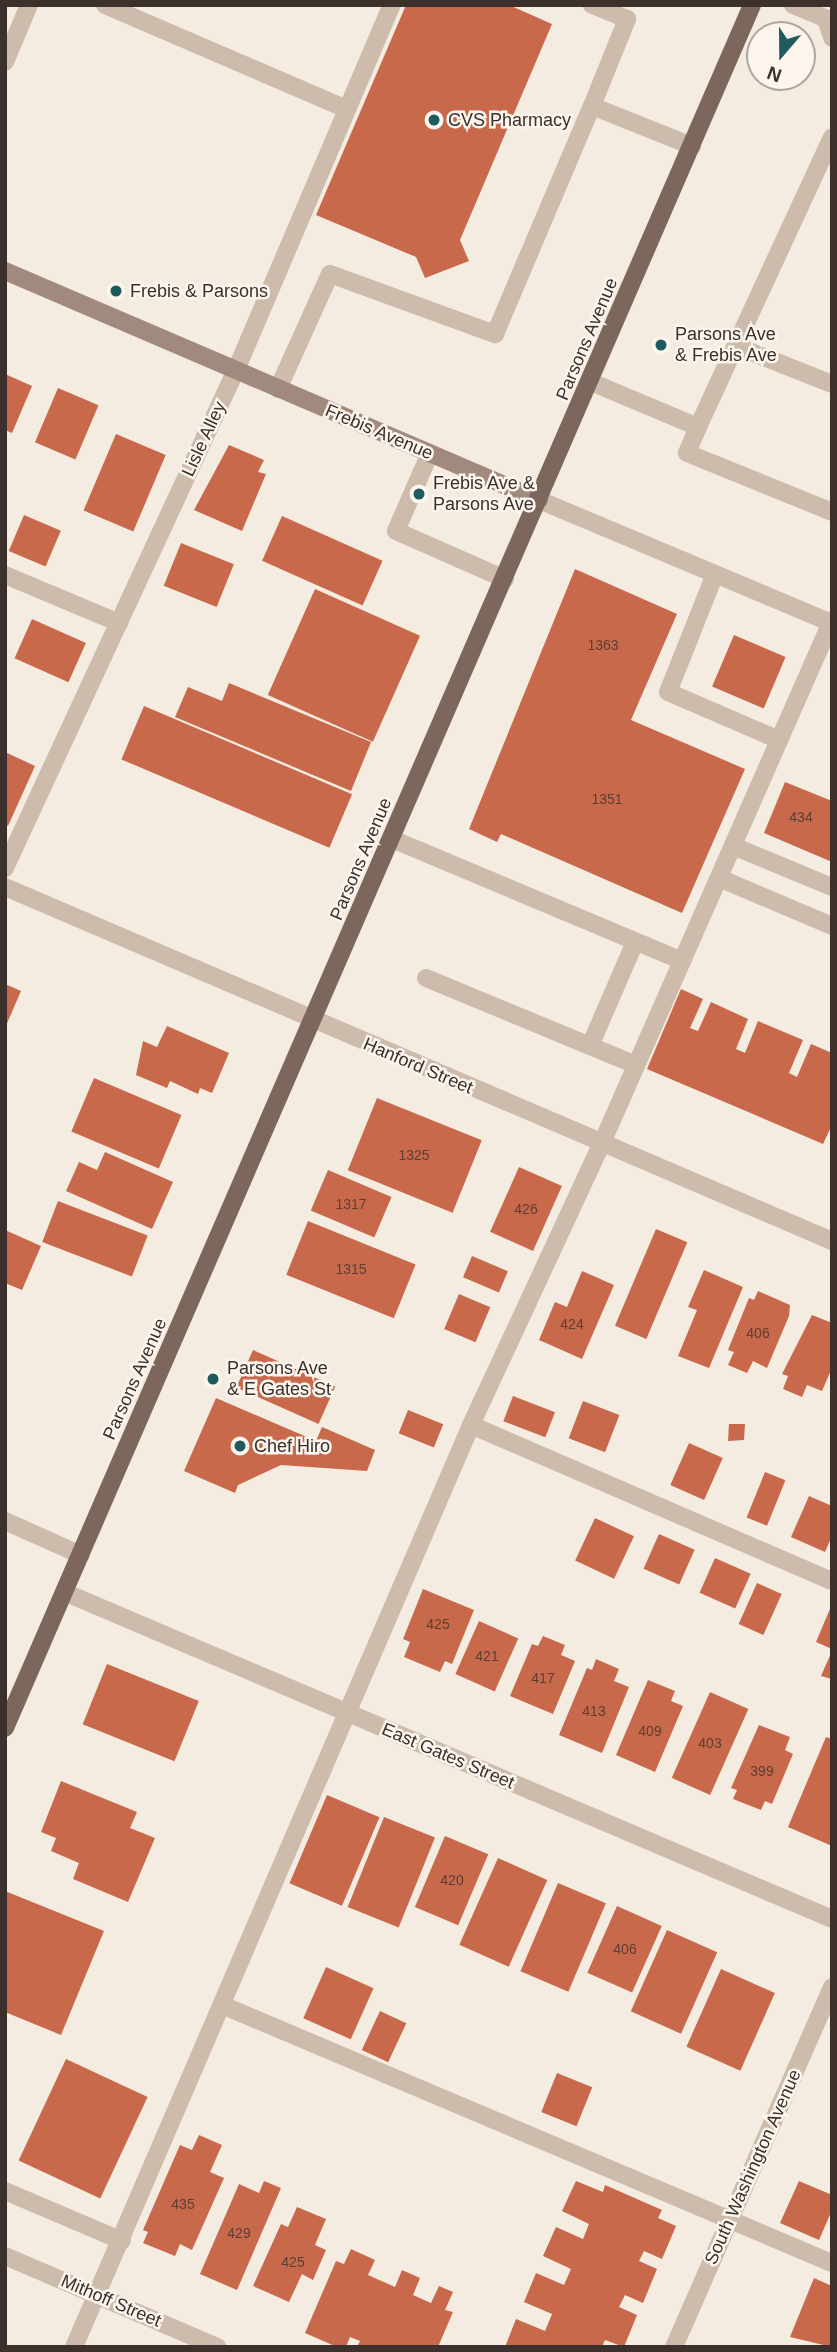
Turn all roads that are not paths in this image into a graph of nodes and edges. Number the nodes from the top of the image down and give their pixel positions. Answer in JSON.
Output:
{"nodes":[{"id":1,"x":29,"y":5,"type":"edge"},
{"id":2,"x":105,"y":5,"type":"edge"},
{"id":3,"x":392,"y":5,"type":"edge"},
{"id":4,"x":592,"y":5,"type":"edge"},
{"id":5,"x":752,"y":5,"type":"edge"},
{"id":6,"x":793,"y":5,"type":"edge"},
{"id":7,"x":829,"y":20,"type":"edge"},
{"id":8,"x":832,"y":38,"type":"edge"},
{"id":9,"x":5,"y":62,"type":"edge"},
{"id":10,"x":592,"y":106,"type":"junction"},
{"id":11,"x":347,"y":109,"type":"junction"},
{"id":12,"x":832,"y":137,"type":"edge"},
{"id":13,"x":692,"y":146,"type":"junction"},
{"id":14,"x":5,"y":271,"type":"edge"},
{"id":15,"x":736,"y":346,"type":"junction"},
{"id":16,"x":236,"y":370,"type":"junction"},
{"id":17,"x":591,"y":382,"type":"junction"},
{"id":18,"x":832,"y":384,"type":"edge"},
{"id":19,"x":278,"y":389,"type":"junction"},
{"id":20,"x":698,"y":428,"type":"junction"},
{"id":21,"x":430,"y":453,"type":"junction"},
{"id":22,"x":540,"y":500,"type":"junction"},
{"id":23,"x":832,"y":512,"type":"edge"},
{"id":24,"x":715,"y":574,"type":"junction"},
{"id":25,"x":5,"y":575,"type":"edge"},
{"id":26,"x":505,"y":579,"type":"junction"},
{"id":27,"x":831,"y":622,"type":"edge"},
{"id":28,"x":119,"y":623,"type":"junction"},
{"id":29,"x":779,"y":740,"type":"junction"},
{"id":30,"x":392,"y":839,"type":"junction"},
{"id":31,"x":733,"y":846,"type":"junction"},
{"id":32,"x":5,"y":868,"type":"edge"},
{"id":33,"x":719,"y":878,"type":"junction"},
{"id":34,"x":5,"y":887,"type":"edge"},
{"id":35,"x":832,"y":887,"type":"edge"},
{"id":36,"x":832,"y":926,"type":"edge"},
{"id":37,"x":635,"y":942,"type":"junction"},
{"id":38,"x":682,"y":961,"type":"junction"},
{"id":39,"x":426,"y":978,"type":"dead end"},
{"id":40,"x":314,"y":1022,"type":"junction"},
{"id":41,"x":590,"y":1046,"type":"junction"},
{"id":42,"x":636,"y":1065,"type":"junction"},
{"id":43,"x":602,"y":1143,"type":"junction"},
{"id":44,"x":832,"y":1241,"type":"edge"},
{"id":45,"x":471,"y":1425,"type":"junction"},
{"id":46,"x":5,"y":1521,"type":"edge"},
{"id":47,"x":81,"y":1555,"type":"junction"},
{"id":48,"x":832,"y":1581,"type":"edge"},
{"id":49,"x":64,"y":1592,"type":"junction"},
{"id":50,"x":349,"y":1714,"type":"junction"},
{"id":51,"x":5,"y":1728,"type":"edge"},
{"id":52,"x":832,"y":1919,"type":"edge"},
{"id":53,"x":832,"y":1987,"type":"edge"},
{"id":54,"x":222,"y":2005,"type":"junction"},
{"id":55,"x":5,"y":2191,"type":"edge"},
{"id":56,"x":729,"y":2220,"type":"junction"},
{"id":57,"x":122,"y":2241,"type":"junction"},
{"id":58,"x":5,"y":2256,"type":"edge"},
{"id":59,"x":832,"y":2263,"type":"edge"},
{"id":60,"x":98,"y":2296,"type":"junction"},
{"id":61,"x":74,"y":2347,"type":"edge"},
{"id":62,"x":217,"y":2347,"type":"edge"},
{"id":63,"x":674,"y":2347,"type":"edge"}],
"edges":[{"from":1,"to":9,"type":"street"},
{"from":2,"to":11,"type":"street"},
{"from":3,"to":11,"type":"street","name":"Lisle Alley"},
{"from":4,"to":10,"type":"street"},
{"from":5,"to":13,"type":"main road","name":"Parsons Avenue"},
{"from":6,"to":7,"type":"street"},
{"from":7,"to":8,"type":"street"},
{"from":10,"to":13,"type":"street"},
{"from":10,"to":19,"type":"street"},
{"from":11,"to":16,"type":"street","name":"Lisle Alley"},
{"from":12,"to":15,"type":"street"},
{"from":13,"to":17,"type":"main road","name":"Parsons Avenue"},
{"from":14,"to":16,"type":"main road","name":"Frebis Avenue"},
{"from":15,"to":18,"type":"street"},
{"from":15,"to":20,"type":"street"},
{"from":16,"to":19,"type":"main road","name":"Frebis Avenue"},
{"from":16,"to":28,"type":"street","name":"Lisle Alley"},
{"from":17,"to":20,"type":"street"},
{"from":17,"to":22,"type":"main road","name":"Parsons Avenue"},
{"from":19,"to":21,"type":"main road","name":"Frebis Avenue"},
{"from":20,"to":23,"type":"street"},
{"from":21,"to":22,"type":"main road","name":"Frebis Avenue"},
{"from":21,"to":26,"type":"street"},
{"from":22,"to":24,"type":"street","name":"Frebis Avenue"},
{"from":22,"to":26,"type":"main road","name":"Parsons Avenue"},
{"from":24,"to":27,"type":"street","name":"Frebis Avenue"},
{"from":24,"to":29,"type":"street"},
{"from":25,"to":28,"type":"street"},
{"from":26,"to":30,"type":"main road","name":"Parsons Avenue"},
{"from":27,"to":29,"type":"street"},
{"from":28,"to":32,"type":"street","name":"Lisle Alley"},
{"from":29,"to":31,"type":"street"},
{"from":30,"to":37,"type":"street"},
{"from":30,"to":40,"type":"main road","name":"Parsons Avenue"},
{"from":31,"to":33,"type":"street"},
{"from":31,"to":35,"type":"street"},
{"from":33,"to":36,"type":"street"},
{"from":33,"to":38,"type":"street"},
{"from":34,"to":40,"type":"street","name":"Hanford Street"},
{"from":37,"to":38,"type":"street"},
{"from":37,"to":41,"type":"street"},
{"from":38,"to":42,"type":"street"},
{"from":39,"to":41,"type":"street"},
{"from":40,"to":43,"type":"street","name":"Hanford Street"},
{"from":40,"to":47,"type":"main road","name":"Parsons Avenue"},
{"from":41,"to":42,"type":"street"},
{"from":42,"to":43,"type":"street"},
{"from":43,"to":44,"type":"street","name":"Hanford Street"},
{"from":43,"to":45,"type":"street"},
{"from":45,"to":48,"type":"street"},
{"from":45,"to":50,"type":"street"},
{"from":46,"to":47,"type":"street"},
{"from":47,"to":49,"type":"main road","name":"Parsons Avenue"},
{"from":49,"to":50,"type":"street","name":"East Gates Street"},
{"from":49,"to":51,"type":"main road","name":"Parsons Avenue"},
{"from":50,"to":52,"type":"street","name":"East Gates Street"},
{"from":50,"to":54,"type":"street"},
{"from":53,"to":56,"type":"street","name":"South Washington Avenue"},
{"from":54,"to":56,"type":"street"},
{"from":54,"to":57,"type":"street"},
{"from":55,"to":57,"type":"street"},
{"from":56,"to":59,"type":"street"},
{"from":56,"to":63,"type":"street","name":"South Washington Avenue"},
{"from":57,"to":60,"type":"street"},
{"from":58,"to":60,"type":"street","name":"Mithoff Street"},
{"from":60,"to":61,"type":"street"},
{"from":60,"to":62,"type":"street","name":"Mithoff Street"}]}
